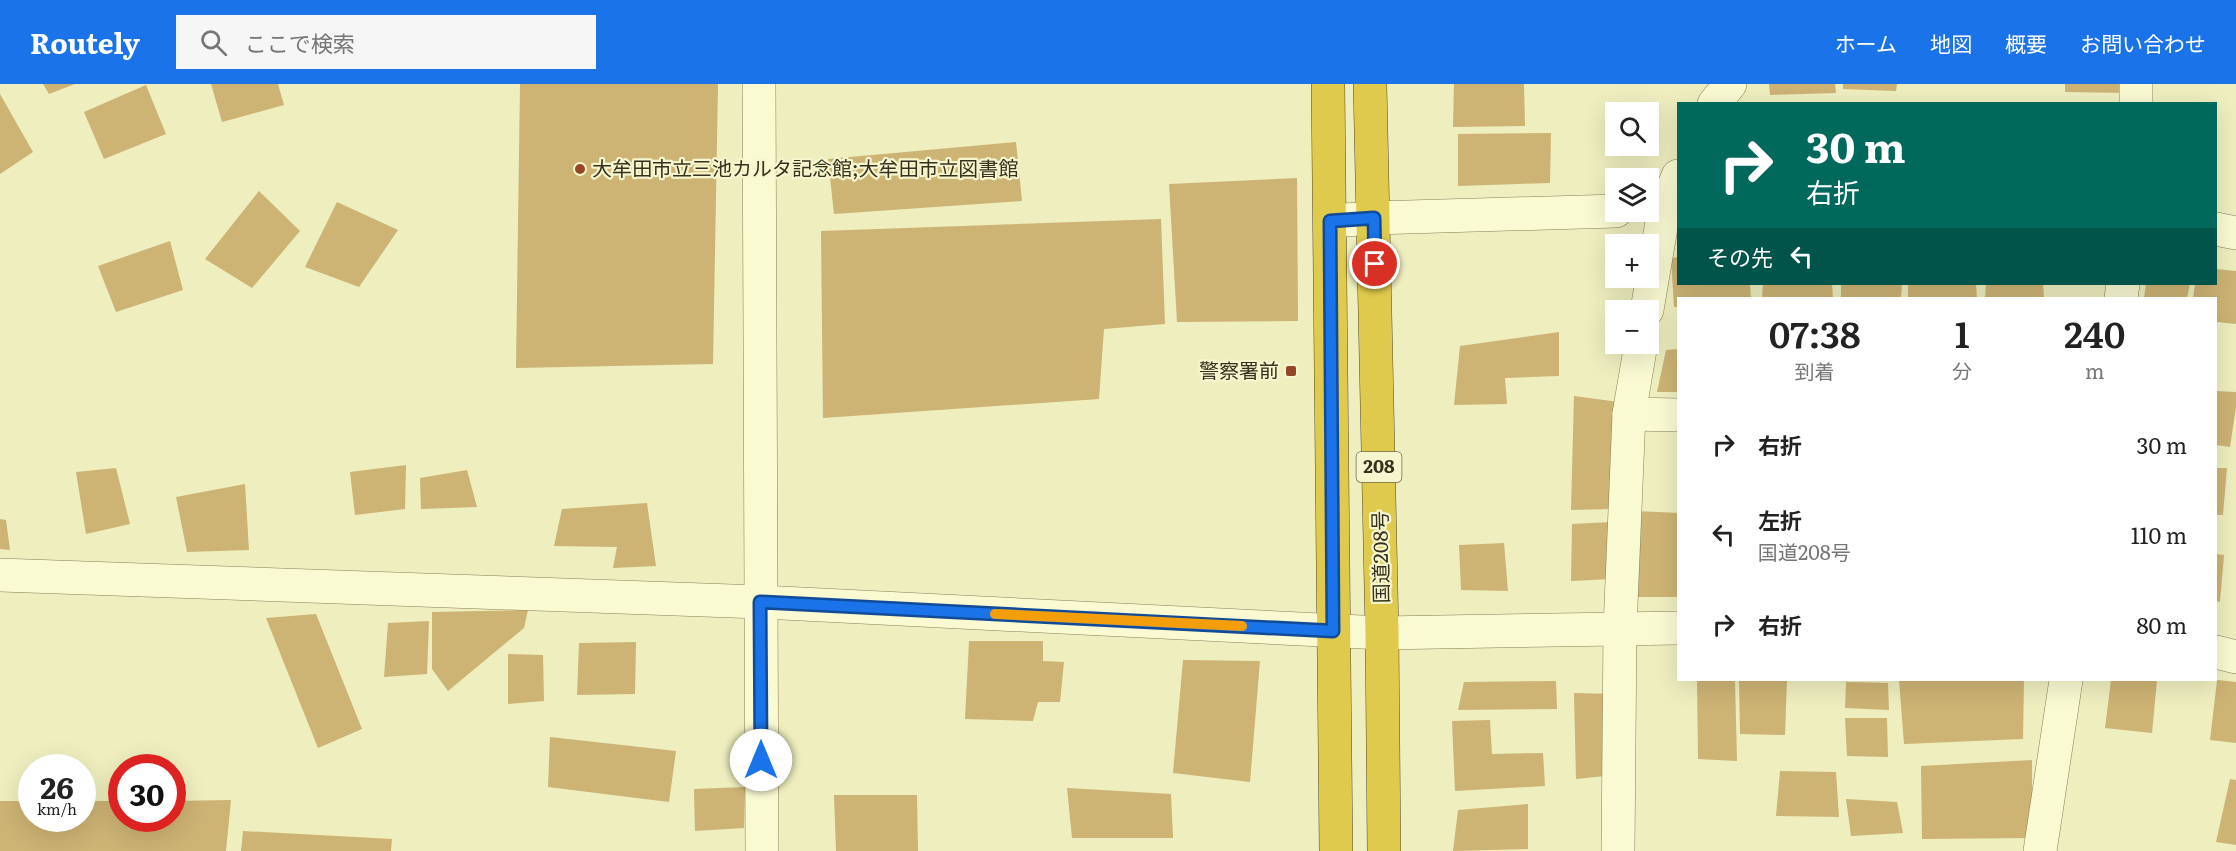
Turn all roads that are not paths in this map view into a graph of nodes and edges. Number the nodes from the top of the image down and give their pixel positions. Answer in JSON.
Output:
{"nodes":[{"id":1,"x":759,"y":84,"type":"edge"},
{"id":2,"x":1328,"y":84,"type":"edge"},
{"id":3,"x":1370,"y":84,"type":"edge"},
{"id":4,"x":1730,"y":84,"type":"edge"},
{"id":5,"x":2136,"y":84,"type":"edge"},
{"id":6,"x":1716,"y":102,"type":"edge"},
{"id":7,"x":2136,"y":102,"type":"edge"},
{"id":8,"x":1677,"y":178,"type":"edge"},
{"id":9,"x":1664,"y":210,"type":"edge"},
{"id":10,"x":1605,"y":212,"type":"edge"},
{"id":11,"x":1374,"y":218,"type":"junction"},
{"id":12,"x":1330,"y":221,"type":"junction"},
{"id":13,"x":2217,"y":229,"type":"edge"},
{"id":14,"x":2236,"y":232,"type":"edge"},
{"id":15,"x":1649,"y":300,"type":"edge"},
{"id":16,"x":1639,"y":354,"type":"edge"},
{"id":17,"x":1629,"y":414,"type":"junction"},
{"id":18,"x":1677,"y":415,"type":"edge"},
{"id":19,"x":0,"y":575,"type":"edge"},
{"id":20,"x":760,"y":602,"type":"junction"},
{"id":21,"x":1677,"y":628,"type":"edge"},
{"id":22,"x":1620,"y":629,"type":"junction"},
{"id":23,"x":1333,"y":631,"type":"junction"},
{"id":24,"x":1382,"y":633,"type":"junction"},
{"id":25,"x":2217,"y":652,"type":"edge"},
{"id":26,"x":2236,"y":657,"type":"edge"},
{"id":27,"x":2066,"y":681,"type":"edge"},
{"id":28,"x":762,"y":851,"type":"edge"},
{"id":29,"x":1336,"y":851,"type":"edge"},
{"id":30,"x":1384,"y":851,"type":"edge"},
{"id":31,"x":1618,"y":851,"type":"edge"},
{"id":32,"x":2040,"y":851,"type":"edge"}],
"edges":[{"from":1,"to":20,"type":"street"},
{"from":2,"to":12,"type":"highway","number":"208"},
{"from":3,"to":11,"type":"highway","name":"国道208号","number":"208"},
{"from":4,"to":6,"type":"street"},
{"from":5,"to":7,"type":"street"},
{"from":8,"to":9,"type":"street"},
{"from":9,"to":15,"type":"street"},
{"from":10,"to":11,"type":"street"},
{"from":11,"to":12,"type":"street"},
{"from":11,"to":24,"type":"highway","name":"国道208号","number":"208"},
{"from":12,"to":23,"type":"highway","number":"208"},
{"from":13,"to":14,"type":"street"},
{"from":16,"to":17,"type":"street"},
{"from":17,"to":18,"type":"street"},
{"from":17,"to":22,"type":"street"},
{"from":19,"to":20,"type":"street"},
{"from":20,"to":23,"type":"street"},
{"from":20,"to":28,"type":"street"},
{"from":21,"to":22,"type":"street"},
{"from":22,"to":24,"type":"street"},
{"from":22,"to":31,"type":"street"},
{"from":23,"to":24,"type":"street"},
{"from":23,"to":29,"type":"highway","number":"208"},
{"from":24,"to":30,"type":"highway","name":"国道208号","number":"208"},
{"from":25,"to":26,"type":"street"},
{"from":27,"to":32,"type":"street"}]}
